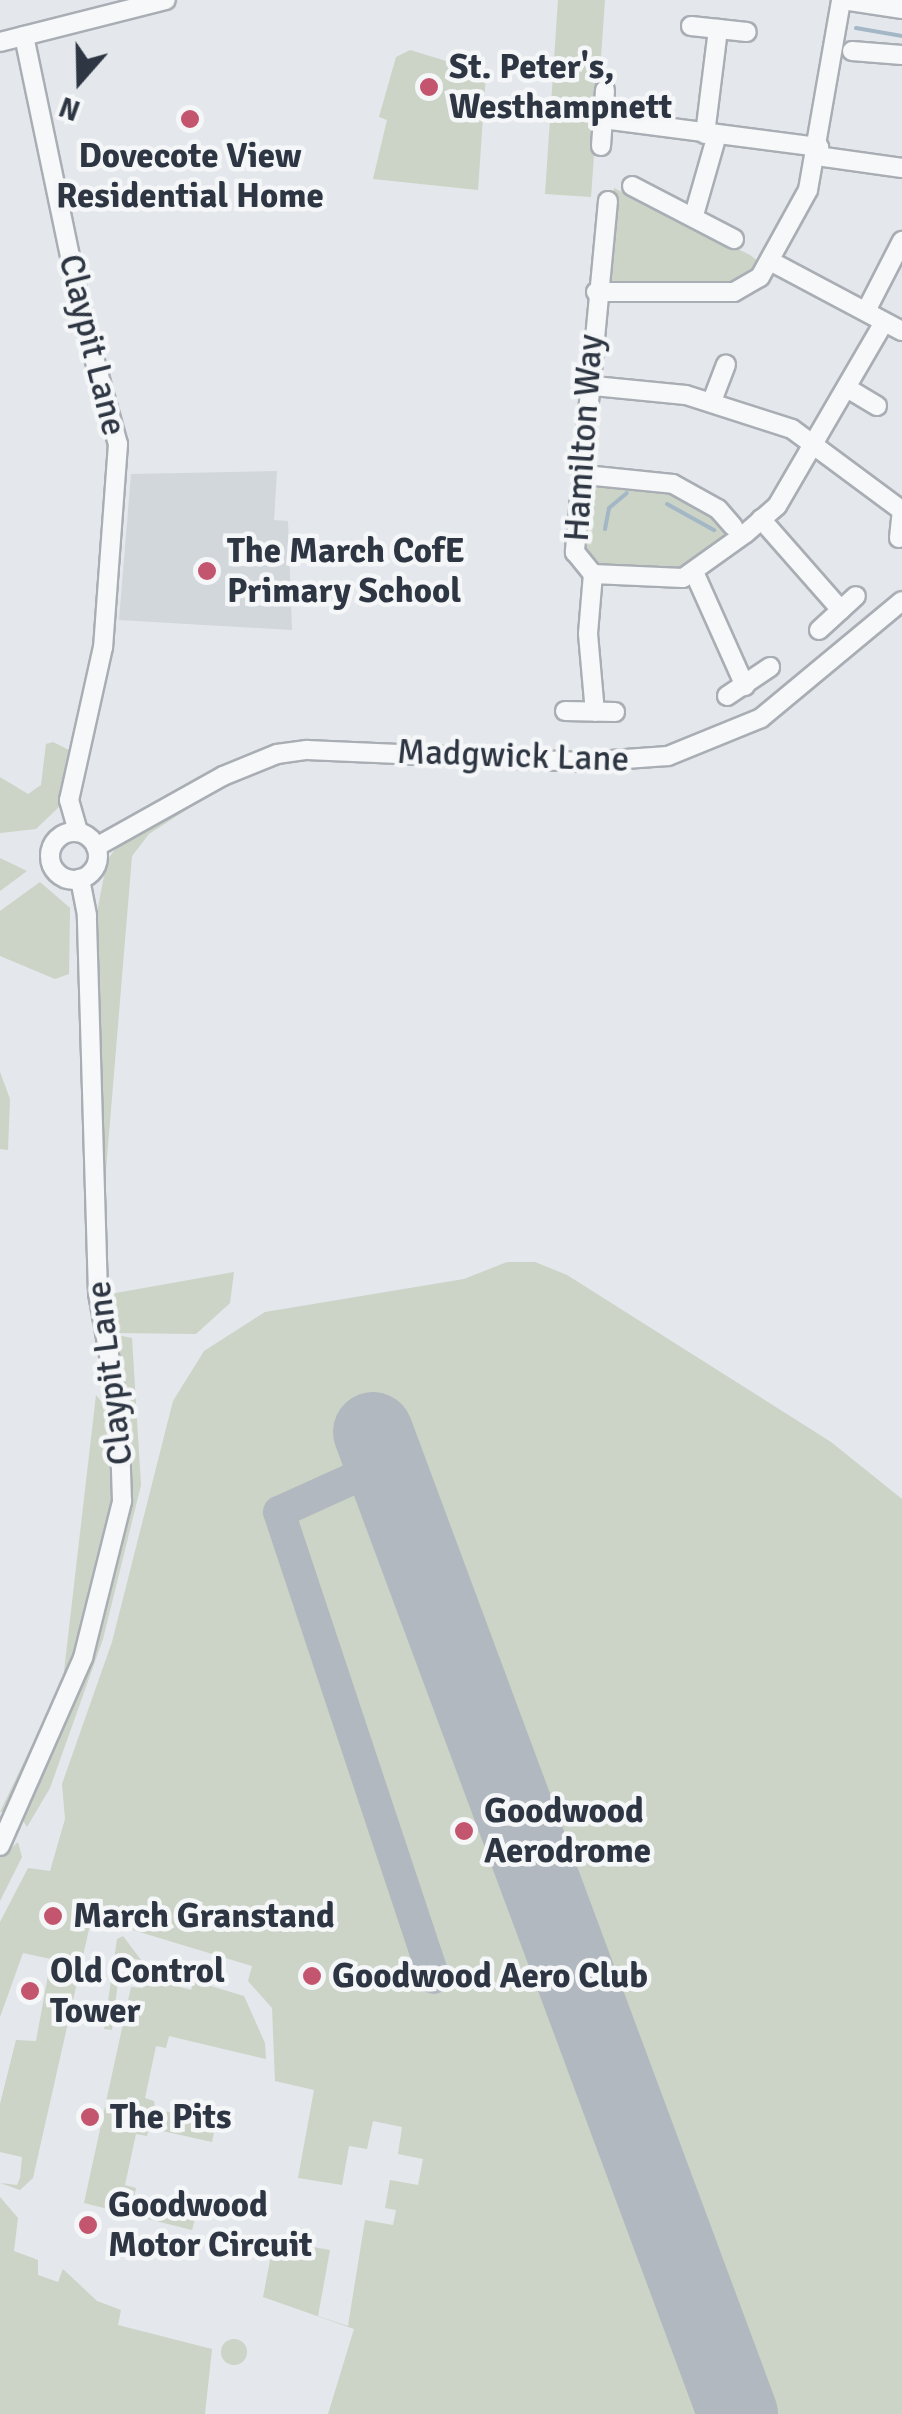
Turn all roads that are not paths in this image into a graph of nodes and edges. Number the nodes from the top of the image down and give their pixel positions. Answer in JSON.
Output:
{"nodes":[{"id":1,"x":166,"y":0,"type":"edge"},
{"id":2,"x":842,"y":0,"type":"edge"},
{"id":3,"x":902,"y":10,"type":"edge"},
{"id":4,"x":691,"y":26,"type":"dead end"},
{"id":5,"x":718,"y":29,"type":"junction"},
{"id":6,"x":748,"y":32,"type":"dead end"},
{"id":7,"x":24,"y":36,"type":"junction"},
{"id":8,"x":0,"y":42,"type":"edge"},
{"id":9,"x":852,"y":52,"type":"dead end"},
{"id":10,"x":902,"y":55,"type":"edge"},
{"id":11,"x":605,"y":90,"type":"dead end"},
{"id":12,"x":603,"y":120,"type":"junction"},
{"id":13,"x":711,"y":134,"type":"junction"},
{"id":14,"x":601,"y":146,"type":"dead end"},
{"id":15,"x":818,"y":152,"type":"junction"},
{"id":16,"x":902,"y":168,"type":"edge"},
{"id":17,"x":632,"y":186,"type":"dead end"},
{"id":18,"x":608,"y":200,"type":"dead end"},
{"id":19,"x":694,"y":215,"type":"junction"},
{"id":20,"x":734,"y":239,"type":"dead end"},
{"id":21,"x":902,"y":240,"type":"edge"},
{"id":22,"x":772,"y":262,"type":"junction"},
{"id":23,"x":596,"y":292,"type":"junction"},
{"id":24,"x":866,"y":311,"type":"junction"},
{"id":25,"x":884,"y":322,"type":"junction"},
{"id":26,"x":902,"y":331,"type":"edge"},
{"id":27,"x":726,"y":365,"type":"dead end"},
{"id":28,"x":594,"y":386,"type":"junction"},
{"id":29,"x":847,"y":388,"type":"junction"},
{"id":30,"x":712,"y":401,"type":"junction"},
{"id":31,"x":877,"y":406,"type":"dead end"},
{"id":32,"x":812,"y":450,"type":"junction"},
{"id":33,"x":585,"y":474,"type":"junction"},
{"id":34,"x":902,"y":510,"type":"edge"},
{"id":35,"x":761,"y":520,"type":"junction"},
{"id":36,"x":733,"y":526,"type":"dead end"},
{"id":37,"x":899,"y":538,"type":"dead end"},
{"id":38,"x":694,"y":572,"type":"junction"},
{"id":39,"x":593,"y":574,"type":"junction"},
{"id":40,"x":856,"y":596,"type":"dead end"},
{"id":41,"x":902,"y":600,"type":"edge"},
{"id":42,"x":841,"y":610,"type":"junction"},
{"id":43,"x":819,"y":630,"type":"dead end"},
{"id":44,"x":770,"y":667,"type":"dead end"},
{"id":45,"x":745,"y":686,"type":"junction"},
{"id":46,"x":727,"y":696,"type":"dead end"},
{"id":47,"x":566,"y":711,"type":"dead end"},
{"id":48,"x":595,"y":712,"type":"junction"},
{"id":49,"x":615,"y":712,"type":"dead end"},
{"id":50,"x":78,"y":832,"type":"junction"},
{"id":51,"x":96,"y":847,"type":"junction"},
{"id":52,"x":80,"y":879,"type":"junction"},
{"id":53,"x":0,"y":1846,"type":"edge"}],
"edges":[{"from":1,"to":7,"type":"street"},
{"from":2,"to":3,"type":"street"},
{"from":2,"to":15,"type":"street"},
{"from":4,"to":5,"type":"street"},
{"from":5,"to":6,"type":"street"},
{"from":5,"to":13,"type":"street"},
{"from":7,"to":8,"type":"street"},
{"from":7,"to":50,"type":"street","name":"Claypit Lane"},
{"from":9,"to":10,"type":"street"},
{"from":11,"to":12,"type":"street"},
{"from":12,"to":13,"type":"street"},
{"from":12,"to":14,"type":"street"},
{"from":13,"to":15,"type":"street"},
{"from":13,"to":19,"type":"street"},
{"from":15,"to":16,"type":"street"},
{"from":15,"to":22,"type":"street"},
{"from":17,"to":19,"type":"street"},
{"from":18,"to":23,"type":"street","name":"Hamilton Way"},
{"from":19,"to":20,"type":"street"},
{"from":21,"to":24,"type":"street"},
{"from":22,"to":23,"type":"street"},
{"from":22,"to":24,"type":"street"},
{"from":23,"to":28,"type":"street","name":"Hamilton Way"},
{"from":24,"to":25,"type":"street"},
{"from":25,"to":26,"type":"street"},
{"from":25,"to":29,"type":"street","name":"Hamilton Way"},
{"from":27,"to":30,"type":"street"},
{"from":28,"to":30,"type":"street"},
{"from":28,"to":33,"type":"street","name":"Hamilton Way"},
{"from":29,"to":31,"type":"street"},
{"from":29,"to":32,"type":"street","name":"Hamilton Way"},
{"from":30,"to":32,"type":"street"},
{"from":32,"to":34,"type":"street"},
{"from":32,"to":35,"type":"street","name":"Hamilton Way"},
{"from":33,"to":36,"type":"street"},
{"from":33,"to":39,"type":"street","name":"Hamilton Way"},
{"from":34,"to":37,"type":"street"},
{"from":35,"to":38,"type":"street","name":"Hamilton Way"},
{"from":35,"to":42,"type":"street"},
{"from":38,"to":39,"type":"street","name":"Hamilton Way"},
{"from":38,"to":45,"type":"street"},
{"from":39,"to":48,"type":"street"},
{"from":40,"to":42,"type":"street"},
{"from":41,"to":51,"type":"street","name":"Madgwick Lane"},
{"from":42,"to":43,"type":"street"},
{"from":44,"to":45,"type":"street"},
{"from":45,"to":46,"type":"street"},
{"from":47,"to":48,"type":"street"},
{"from":48,"to":49,"type":"street"},
{"from":50,"to":51,"type":"street"},
{"from":50,"to":52,"type":"street"},
{"from":51,"to":52,"type":"street"},
{"from":52,"to":53,"type":"street","name":"Claypit Lane"}]}
